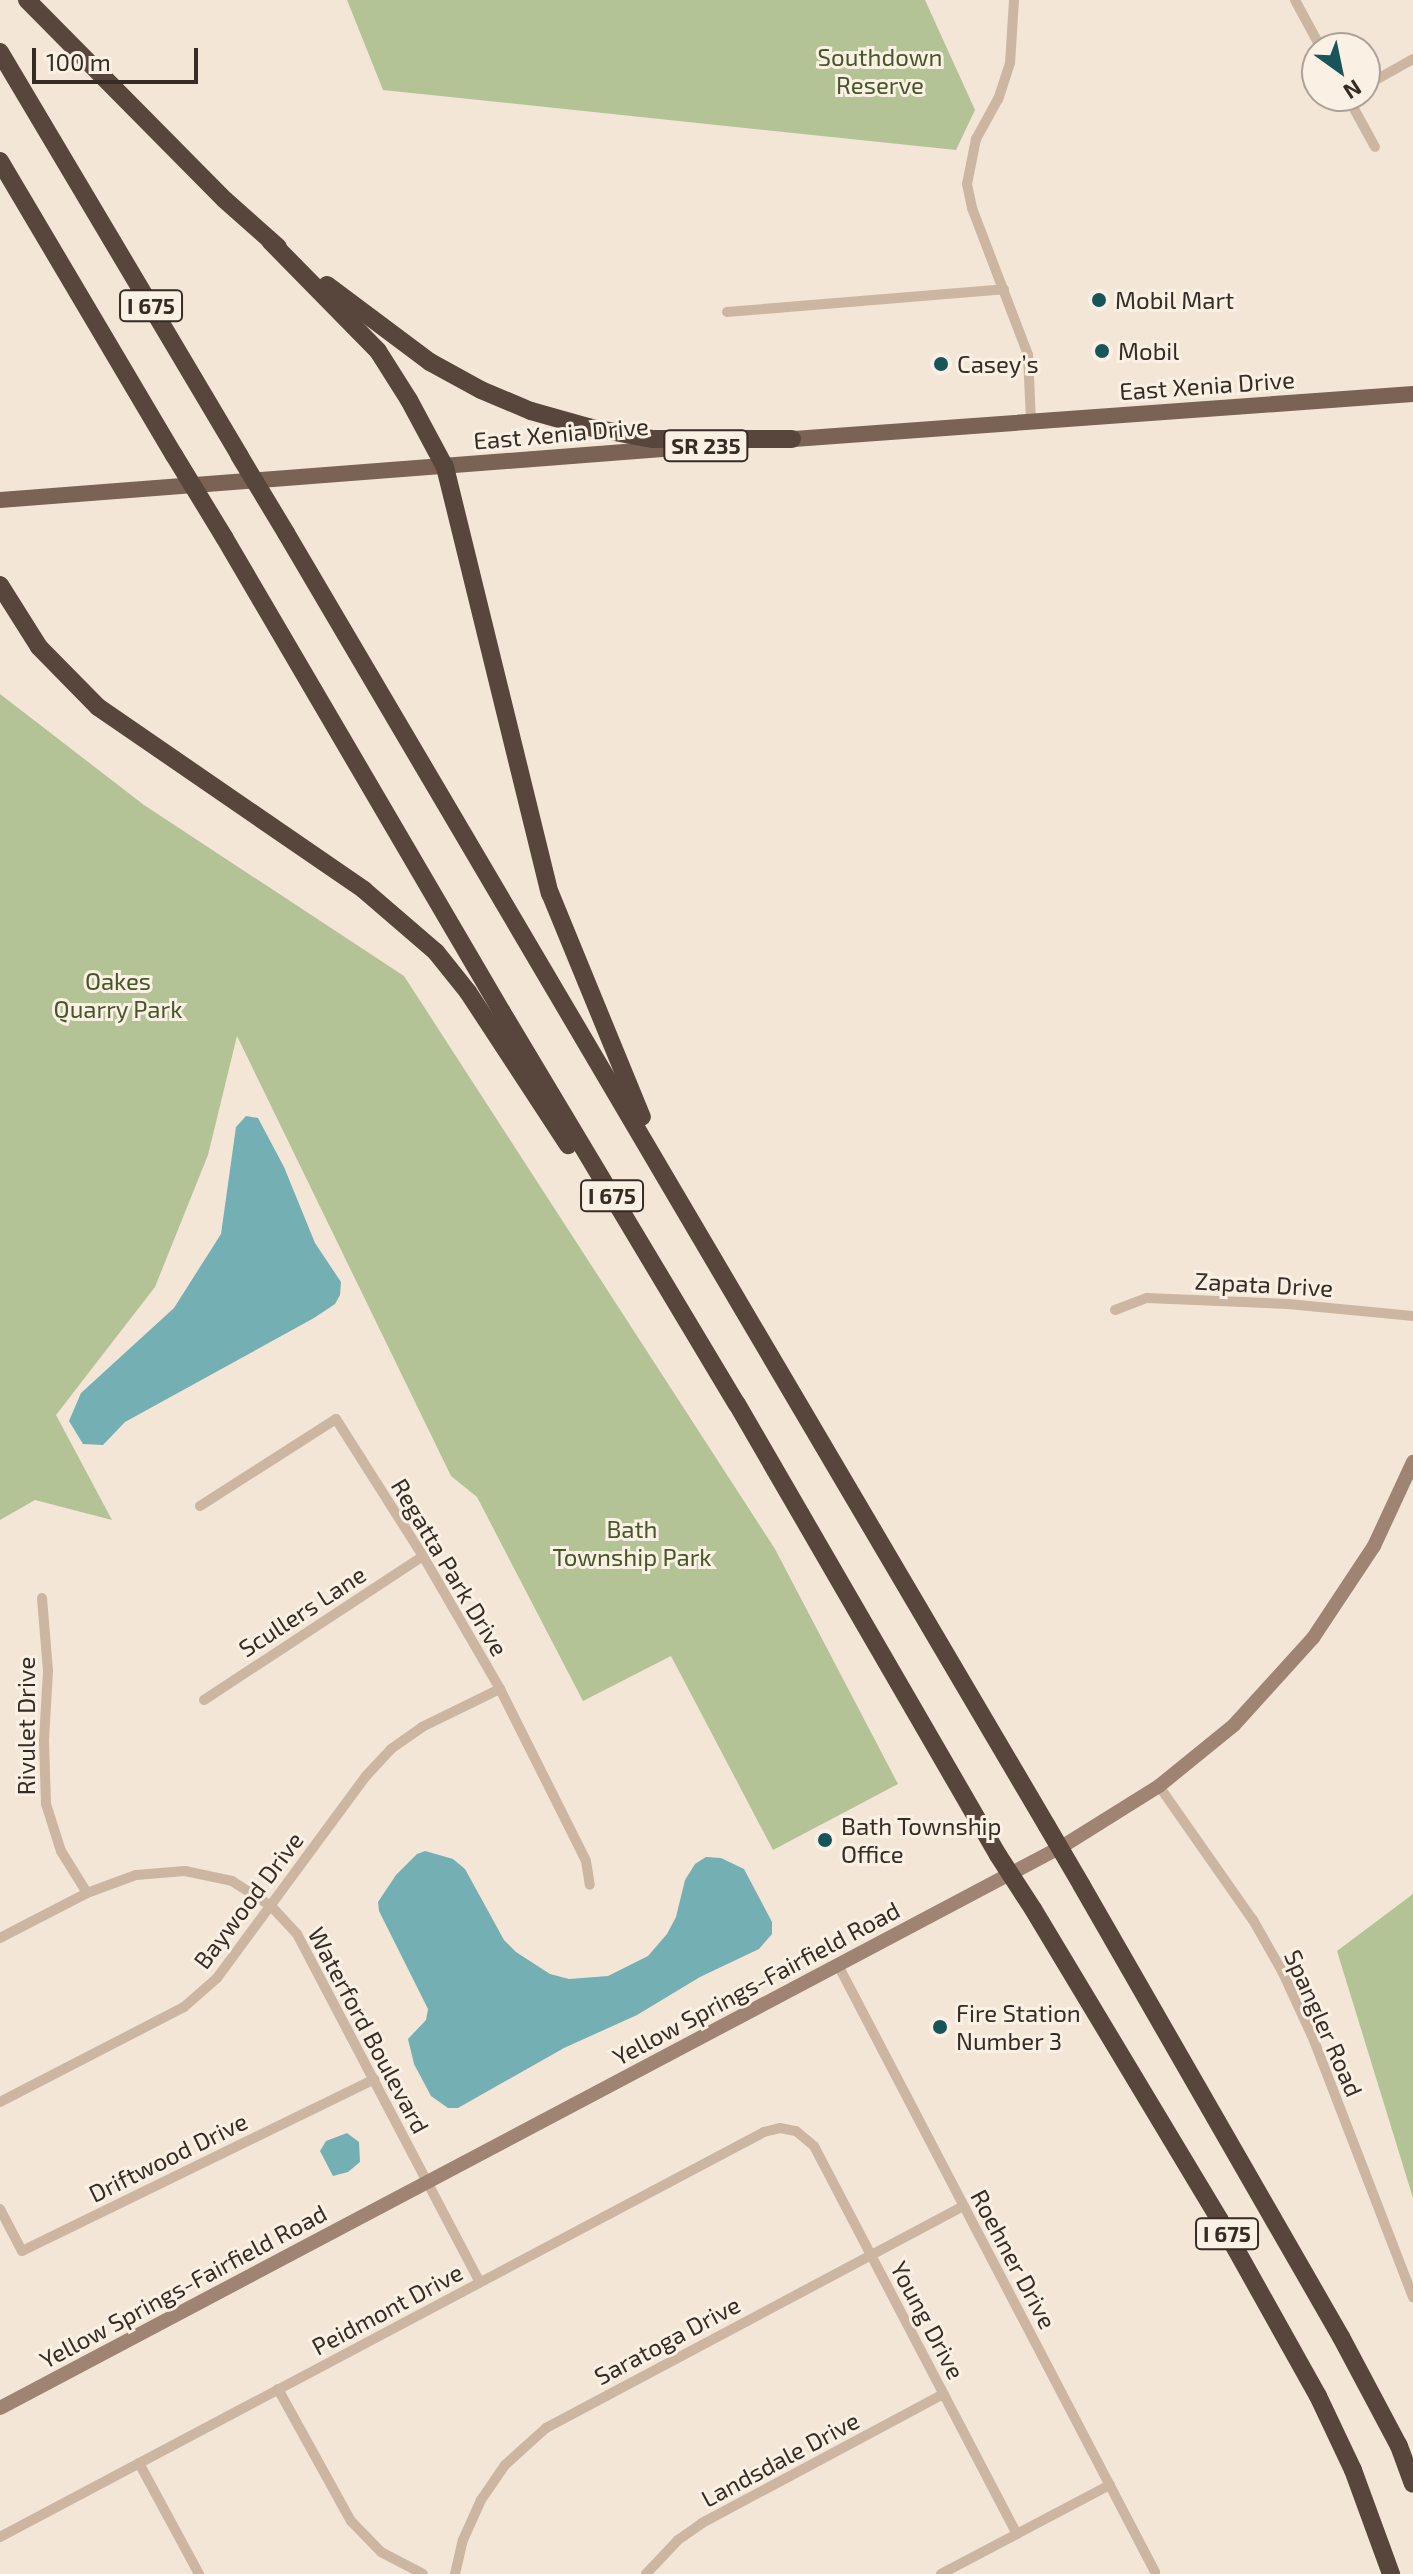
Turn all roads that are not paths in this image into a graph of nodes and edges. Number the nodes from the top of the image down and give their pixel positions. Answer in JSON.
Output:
{"nodes":[{"id":1,"x":27,"y":0,"type":"edge"},
{"id":2,"x":1014,"y":0,"type":"edge"},
{"id":3,"x":1295,"y":0,"type":"edge"},
{"id":4,"x":1312,"y":32,"type":"edge"},
{"id":5,"x":0,"y":52,"type":"edge"},
{"id":6,"x":1413,"y":59,"type":"edge"},
{"id":7,"x":1381,"y":77,"type":"edge"},
{"id":8,"x":1356,"y":112,"type":"edge"},
{"id":9,"x":1375,"y":147,"type":"dead end"},
{"id":10,"x":0,"y":161,"type":"edge"},
{"id":11,"x":270,"y":241,"type":"junction"},
{"id":12,"x":1004,"y":289,"type":"junction"},
{"id":13,"x":727,"y":312,"type":"dead end"},
{"id":14,"x":1413,"y":394,"type":"edge"},
{"id":15,"x":1031,"y":422,"type":"junction"},
{"id":16,"x":792,"y":439,"type":"junction"},
{"id":17,"x":445,"y":467,"type":"junction"},
{"id":18,"x":0,"y":500,"type":"edge"},
{"id":19,"x":0,"y":585,"type":"edge"},
{"id":20,"x":703,"y":1237,"type":"junction"},
{"id":21,"x":1115,"y":1310,"type":"dead end"},
{"id":22,"x":1413,"y":1316,"type":"edge"},
{"id":23,"x":737,"y":1404,"type":"junction"},
{"id":24,"x":1413,"y":1462,"type":"edge"},
{"id":25,"x":200,"y":1506,"type":"dead end"},
{"id":26,"x":423,"y":1556,"type":"junction"},
{"id":27,"x":42,"y":1598,"type":"dead end"},
{"id":28,"x":500,"y":1689,"type":"junction"},
{"id":29,"x":204,"y":1700,"type":"dead end"},
{"id":30,"x":1159,"y":1786,"type":"junction"},
{"id":31,"x":590,"y":1885,"type":"dead end"},
{"id":32,"x":87,"y":1893,"type":"junction"},
{"id":33,"x":271,"y":1906,"type":"junction"},
{"id":34,"x":0,"y":1938,"type":"edge"},
{"id":35,"x":838,"y":1965,"type":"junction"},
{"id":36,"x":374,"y":2079,"type":"junction"},
{"id":37,"x":0,"y":2102,"type":"edge"},
{"id":38,"x":796,"y":2131,"type":"joint"},
{"id":39,"x":428,"y":2182,"type":"junction"},
{"id":40,"x":963,"y":2206,"type":"junction"},
{"id":41,"x":0,"y":2209,"type":"edge"},
{"id":42,"x":870,"y":2255,"type":"junction"},
{"id":43,"x":480,"y":2282,"type":"junction"},
{"id":44,"x":1413,"y":2297,"type":"edge"},
{"id":45,"x":278,"y":2389,"type":"junction"},
{"id":46,"x":944,"y":2394,"type":"junction"},
{"id":47,"x":0,"y":2408,"type":"edge"},
{"id":48,"x":139,"y":2463,"type":"junction"},
{"id":49,"x":1413,"y":2484,"type":"edge"},
{"id":50,"x":1110,"y":2485,"type":"junction"},
{"id":51,"x":1017,"y":2534,"type":"junction"},
{"id":52,"x":0,"y":2537,"type":"edge"},
{"id":53,"x":1155,"y":2572,"type":"edge"},
{"id":54,"x":199,"y":2574,"type":"edge"},
{"id":55,"x":423,"y":2574,"type":"edge"},
{"id":56,"x":455,"y":2574,"type":"edge"},
{"id":57,"x":646,"y":2574,"type":"edge"},
{"id":58,"x":941,"y":2574,"type":"edge"},
{"id":59,"x":1391,"y":2574,"type":"edge"}],
"edges":[{"from":1,"to":11,"type":"highway"},
{"from":2,"to":12,"type":"street"},
{"from":3,"to":4,"type":"street"},
{"from":5,"to":20,"type":"highway","number":"I 675","bridge":true},
{"from":6,"to":7,"type":"street"},
{"from":8,"to":9,"type":"street"},
{"from":10,"to":23,"type":"highway","number":"I 675","bridge":true},
{"from":11,"to":16,"type":"highway"},
{"from":11,"to":17,"type":"highway"},
{"from":12,"to":13,"type":"street"},
{"from":12,"to":15,"type":"street"},
{"from":14,"to":15,"type":"main road","name":"East Xenia Drive","number":"SR 235"},
{"from":15,"to":16,"type":"main road","name":"East Xenia Drive","number":"SR 235"},
{"from":16,"to":17,"type":"main road","name":"East Xenia Drive","number":"SR 235"},
{"from":17,"to":18,"type":"main road","name":"East Xenia Drive","number":"SR 235"},
{"from":17,"to":20,"type":"highway"},
{"from":19,"to":23,"type":"highway"},
{"from":20,"to":49,"type":"highway","number":"I 675","bridge":true},
{"from":21,"to":22,"type":"street","name":"Zapata Drive"},
{"from":23,"to":59,"type":"highway","number":"I 675","bridge":true},
{"from":24,"to":30,"type":"main road","name":"Yellow Springs-Fairfield Road"},
{"from":25,"to":26,"type":"street","name":"Regatta Park Drive"},
{"from":26,"to":28,"type":"street","name":"Regatta Park Drive"},
{"from":26,"to":29,"type":"street","name":"Scullers Lane"},
{"from":27,"to":32,"type":"street","name":"Rivulet Drive"},
{"from":28,"to":31,"type":"street","name":"Regatta Park Drive"},
{"from":28,"to":33,"type":"street","name":"Baywood Drive"},
{"from":30,"to":35,"type":"main road","name":"Yellow Springs-Fairfield Road"},
{"from":30,"to":44,"type":"street","name":"Spangler Road"},
{"from":32,"to":33,"type":"street","name":"Waterford Boulevard"},
{"from":32,"to":34,"type":"street","name":"Waterford Boulevard"},
{"from":33,"to":36,"type":"street","name":"Waterford Boulevard"},
{"from":33,"to":37,"type":"street","name":"Baywood Drive"},
{"from":35,"to":39,"type":"main road","name":"Yellow Springs-Fairfield Road"},
{"from":35,"to":40,"type":"street","name":"Roehner Drive"},
{"from":36,"to":39,"type":"street","name":"Waterford Boulevard"},
{"from":36,"to":41,"type":"street","name":"Driftwood Drive"},
{"from":38,"to":42,"type":"street","name":"Young Drive"},
{"from":38,"to":43,"type":"street","name":"Peidmont Drive"},
{"from":39,"to":43,"type":"street","name":"Waterford Boulevard"},
{"from":39,"to":47,"type":"main road","name":"Yellow Springs-Fairfield Road"},
{"from":40,"to":42,"type":"street","name":"Saratoga Drive"},
{"from":40,"to":50,"type":"street","name":"Roehner Drive"},
{"from":42,"to":46,"type":"street","name":"Young Drive"},
{"from":42,"to":56,"type":"street","name":"Saratoga Drive"},
{"from":43,"to":45,"type":"street","name":"Peidmont Drive"},
{"from":45,"to":48,"type":"street","name":"Peidmont Drive"},
{"from":45,"to":55,"type":"street"},
{"from":46,"to":51,"type":"street","name":"Young Drive"},
{"from":46,"to":57,"type":"street","name":"Landsdale Drive"},
{"from":48,"to":52,"type":"street","name":"Peidmont Drive"},
{"from":48,"to":54,"type":"street"},
{"from":50,"to":51,"type":"street"},
{"from":50,"to":53,"type":"street","name":"Roehner Drive"},
{"from":51,"to":58,"type":"street"}]}
